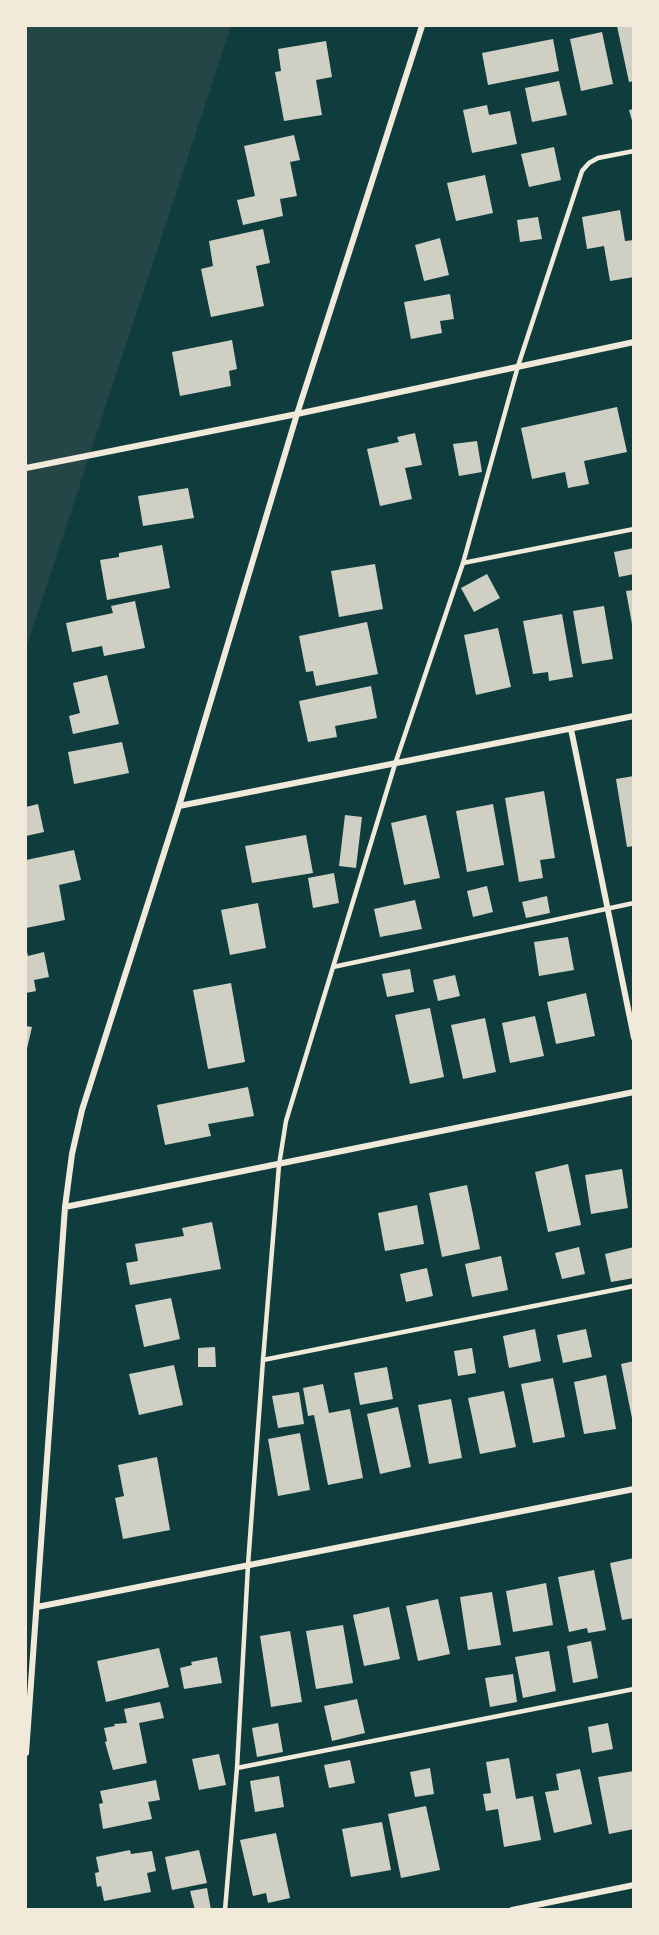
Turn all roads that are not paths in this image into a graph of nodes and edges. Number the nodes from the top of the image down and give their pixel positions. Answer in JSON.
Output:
{"nodes":[{"id":1,"x":422,"y":26,"type":"edge"},
{"id":2,"x":633,"y":151,"type":"edge"},
{"id":3,"x":633,"y":342,"type":"edge"},
{"id":4,"x":518,"y":366,"type":"junction"},
{"id":5,"x":297,"y":414,"type":"junction"},
{"id":6,"x":26,"y":468,"type":"edge"},
{"id":7,"x":633,"y":529,"type":"edge"},
{"id":8,"x":463,"y":563,"type":"junction"},
{"id":9,"x":633,"y":716,"type":"edge"},
{"id":10,"x":571,"y":729,"type":"junction"},
{"id":11,"x":395,"y":764,"type":"junction"},
{"id":12,"x":179,"y":806,"type":"junction"},
{"id":13,"x":633,"y":903,"type":"edge"},
{"id":14,"x":607,"y":908,"type":"junction"},
{"id":15,"x":333,"y":967,"type":"junction"},
{"id":16,"x":633,"y":1038,"type":"edge"},
{"id":17,"x":633,"y":1092,"type":"edge"},
{"id":18,"x":279,"y":1165,"type":"junction"},
{"id":19,"x":65,"y":1207,"type":"junction"},
{"id":20,"x":633,"y":1286,"type":"edge"},
{"id":21,"x":263,"y":1360,"type":"junction"},
{"id":22,"x":633,"y":1488,"type":"edge"},
{"id":23,"x":248,"y":1565,"type":"junction"},
{"id":24,"x":37,"y":1607,"type":"junction"},
{"id":25,"x":633,"y":1689,"type":"edge"},
{"id":26,"x":26,"y":1753,"type":"edge"},
{"id":27,"x":237,"y":1768,"type":"junction"},
{"id":28,"x":633,"y":1885,"type":"edge"},
{"id":29,"x":225,"y":1910,"type":"edge"},
{"id":30,"x":512,"y":1910,"type":"edge"}],
"edges":[{"from":1,"to":5,"type":"street"},
{"from":2,"to":4,"type":"lane"},
{"from":3,"to":4,"type":"street"},
{"from":4,"to":5,"type":"street"},
{"from":4,"to":8,"type":"lane"},
{"from":5,"to":6,"type":"street"},
{"from":5,"to":12,"type":"street"},
{"from":7,"to":8,"type":"lane"},
{"from":8,"to":11,"type":"lane"},
{"from":9,"to":10,"type":"street"},
{"from":10,"to":11,"type":"street"},
{"from":10,"to":14,"type":"street"},
{"from":11,"to":12,"type":"street"},
{"from":11,"to":15,"type":"lane"},
{"from":12,"to":19,"type":"street"},
{"from":13,"to":14,"type":"lane"},
{"from":14,"to":15,"type":"lane"},
{"from":14,"to":16,"type":"street"},
{"from":15,"to":18,"type":"lane"},
{"from":17,"to":18,"type":"street"},
{"from":18,"to":19,"type":"street"},
{"from":18,"to":21,"type":"lane"},
{"from":19,"to":24,"type":"street"},
{"from":20,"to":21,"type":"lane"},
{"from":21,"to":23,"type":"lane"},
{"from":22,"to":23,"type":"street"},
{"from":23,"to":24,"type":"street"},
{"from":23,"to":27,"type":"lane"},
{"from":24,"to":26,"type":"street"},
{"from":25,"to":27,"type":"lane"},
{"from":27,"to":29,"type":"lane"},
{"from":28,"to":30,"type":"street"}]}
